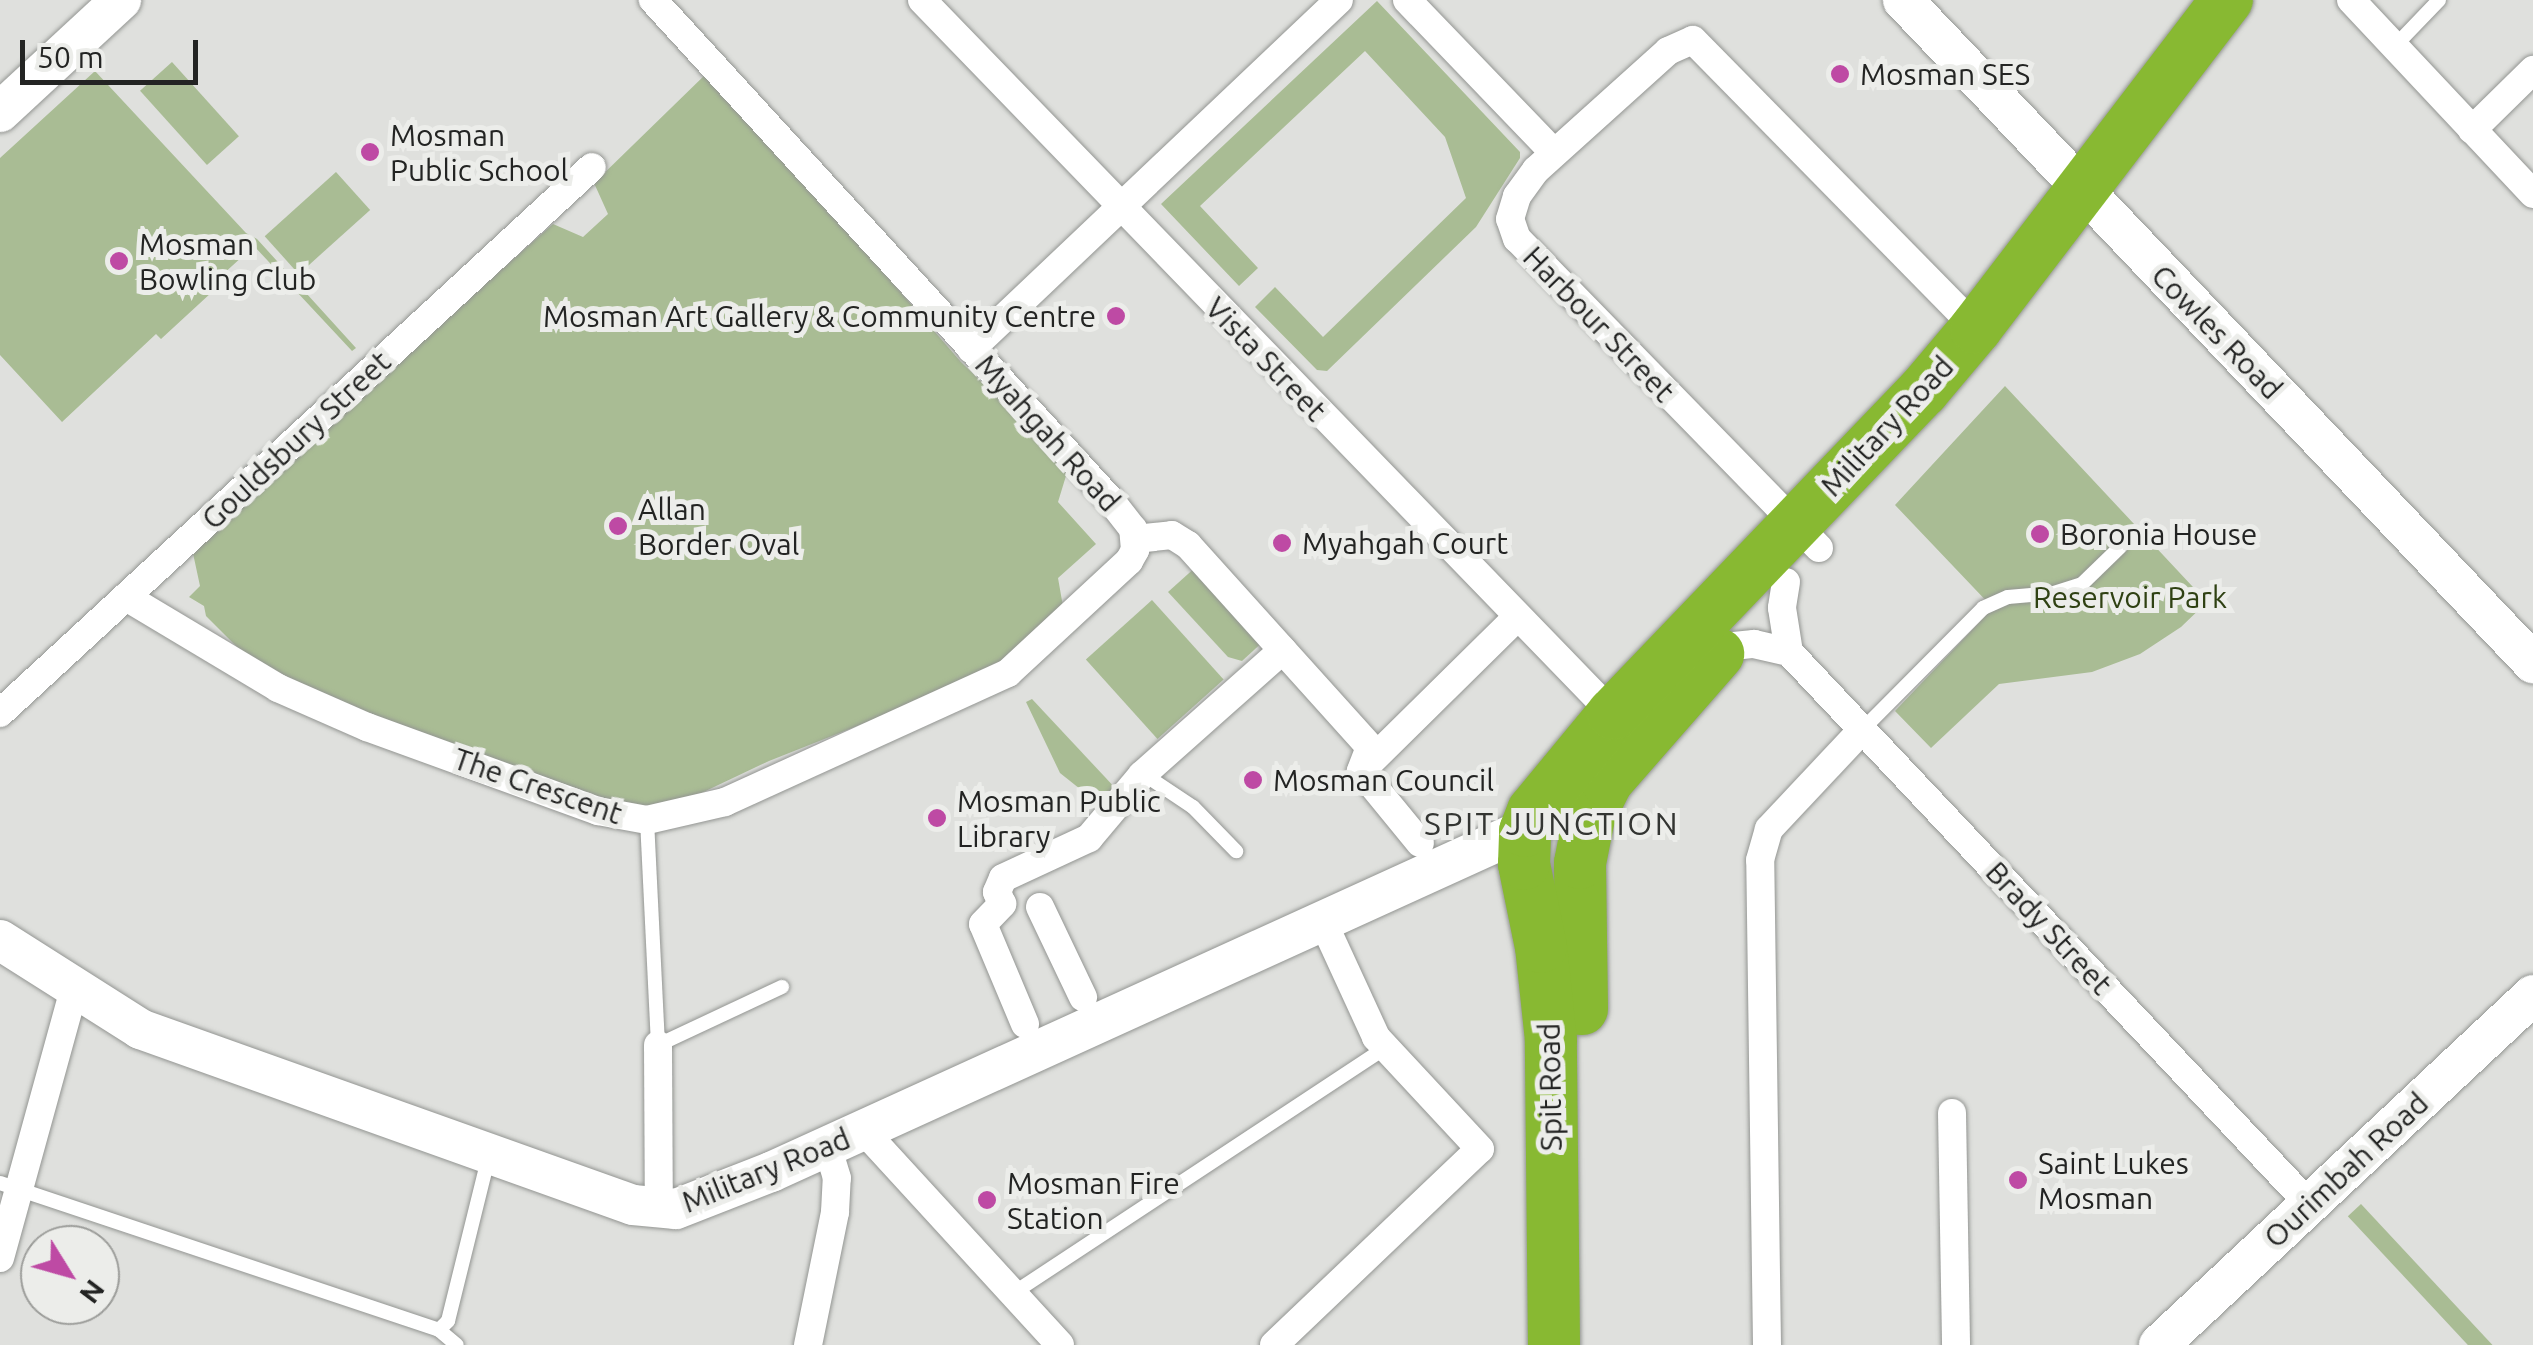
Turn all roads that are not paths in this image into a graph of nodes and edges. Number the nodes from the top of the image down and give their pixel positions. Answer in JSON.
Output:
{"nodes":[{"id":1,"x":121,"y":0,"type":"edge"},
{"id":2,"x":653,"y":0,"type":"edge"},
{"id":3,"x":922,"y":0,"type":"edge"},
{"id":4,"x":1339,"y":0,"type":"edge"},
{"id":5,"x":1406,"y":0,"type":"edge"},
{"id":6,"x":1903,"y":0,"type":"edge"},
{"id":7,"x":2227,"y":0,"type":"edge"},
{"id":8,"x":2268,"y":0,"type":"edge"},
{"id":9,"x":2351,"y":0,"type":"edge"},
{"id":10,"x":2439,"y":0,"type":"edge"},
{"id":11,"x":2394,"y":47,"type":"junction"},
{"id":12,"x":2533,"y":70,"type":"edge"},
{"id":13,"x":0,"y":112,"type":"edge"},
{"id":14,"x":2472,"y":130,"type":"junction"},
{"id":15,"x":1554,"y":153,"type":"junction"},
{"id":16,"x":592,"y":167,"type":"dead end"},
{"id":17,"x":2533,"y":194,"type":"edge"},
{"id":18,"x":2094,"y":200,"type":"junction"},
{"id":19,"x":1121,"y":206,"type":"junction"},
{"id":20,"x":1976,"y":328,"type":"junction"},
{"id":21,"x":971,"y":349,"type":"junction"},
{"id":22,"x":1135,"y":539,"type":"junction"},
{"id":23,"x":2120,"y":547,"type":"dead end"},
{"id":24,"x":1800,"y":551,"type":"junction"},
{"id":25,"x":126,"y":597,"type":"junction"},
{"id":26,"x":1517,"y":617,"type":"junction"},
{"id":27,"x":1724,"y":646,"type":"junction"},
{"id":28,"x":1282,"y":650,"type":"junction"},
{"id":29,"x":1789,"y":652,"type":"junction"},
{"id":30,"x":2533,"y":663,"type":"edge"},
{"id":31,"x":1673,"y":704,"type":"junction"},
{"id":32,"x":0,"y":713,"type":"edge"},
{"id":33,"x":1613,"y":714,"type":"junction"},
{"id":34,"x":1862,"y":730,"type":"junction"},
{"id":35,"x":1145,"y":770,"type":"junction"},
{"id":36,"x":1361,"y":771,"type":"junction"},
{"id":37,"x":647,"y":820,"type":"junction"},
{"id":38,"x":1525,"y":832,"type":"junction"},
{"id":39,"x":1584,"y":836,"type":"joint"},
{"id":40,"x":1420,"y":842,"type":"dead end"},
{"id":41,"x":1236,"y":851,"type":"dead end"},
{"id":42,"x":1040,"y":908,"type":"dead end"},
{"id":43,"x":1323,"y":922,"type":"junction"},
{"id":44,"x":0,"y":940,"type":"edge"},
{"id":45,"x":1577,"y":950,"type":"junction"},
{"id":46,"x":782,"y":988,"type":"dead end"},
{"id":47,"x":74,"y":990,"type":"junction"},
{"id":48,"x":2533,"y":995,"type":"edge"},
{"id":49,"x":1082,"y":998,"type":"dead end"},
{"id":50,"x":1025,"y":1024,"type":"dead end"},
{"id":51,"x":658,"y":1045,"type":"junction"},
{"id":52,"x":1385,"y":1048,"type":"junction"},
{"id":53,"x":1952,"y":1114,"type":"dead end"},
{"id":54,"x":864,"y":1131,"type":"junction"},
{"id":55,"x":827,"y":1146,"type":"junction"},
{"id":56,"x":489,"y":1154,"type":"junction"},
{"id":57,"x":10,"y":1185,"type":"edge"},
{"id":58,"x":2309,"y":1204,"type":"junction"},
{"id":59,"x":659,"y":1209,"type":"junction"},
{"id":60,"x":0,"y":1258,"type":"edge"},
{"id":61,"x":1012,"y":1294,"type":"junction"},
{"id":62,"x":439,"y":1330,"type":"junction"},
{"id":63,"x":457,"y":1345,"type":"edge"},
{"id":64,"x":808,"y":1345,"type":"edge"},
{"id":65,"x":1060,"y":1345,"type":"edge"},
{"id":66,"x":1274,"y":1345,"type":"edge"},
{"id":67,"x":1554,"y":1345,"type":"edge"},
{"id":68,"x":1588,"y":1345,"type":"edge"},
{"id":69,"x":1766,"y":1345,"type":"edge"},
{"id":70,"x":1956,"y":1345,"type":"edge"},
{"id":71,"x":2158,"y":1345,"type":"edge"}],
"edges":[{"from":1,"to":13,"type":"main road"},
{"from":2,"to":21,"type":"street","name":"Myahgah Road"},
{"from":3,"to":19,"type":"street","name":"Vista Street"},
{"from":4,"to":19,"type":"street"},
{"from":5,"to":15,"type":"street"},
{"from":6,"to":18,"type":"main road","name":"Cowles Road"},
{"from":7,"to":18,"type":"highway","name":"Military Road"},
{"from":8,"to":18,"type":"highway","name":"Military Road"},
{"from":9,"to":11,"type":"street"},
{"from":10,"to":11,"type":"lane"},
{"from":11,"to":14,"type":"street"},
{"from":12,"to":14,"type":"street"},
{"from":14,"to":17,"type":"street"},
{"from":15,"to":20,"type":"street","name":"Harbour Street"},
{"from":15,"to":24,"type":"street","name":"Harbour Street"},
{"from":16,"to":25,"type":"street","name":"Gouldsbury Street"},
{"from":18,"to":20,"type":"highway","name":"Military Road"},
{"from":18,"to":24,"type":"highway","name":"Military Road"},
{"from":18,"to":30,"type":"main road","name":"Cowles Road"},
{"from":19,"to":21,"type":"street"},
{"from":19,"to":26,"type":"street","name":"Vista Street"},
{"from":20,"to":24,"type":"highway","name":"Military Road"},
{"from":21,"to":22,"type":"street","name":"Myahgah Road"},
{"from":22,"to":28,"type":"street","name":"Myahgah Road"},
{"from":22,"to":37,"type":"street","name":"The Crescent"},
{"from":23,"to":34,"type":"lane"},
{"from":24,"to":27,"type":"highway","name":"Military Road"},
{"from":24,"to":29,"type":"street"},
{"from":24,"to":33,"type":"highway","name":"Military Road"},
{"from":25,"to":32,"type":"street","name":"Gouldsbury Street"},
{"from":25,"to":37,"type":"street","name":"The Crescent"},
{"from":26,"to":33,"type":"street","name":"Vista Street"},
{"from":26,"to":36,"type":"street"},
{"from":27,"to":29,"type":"street"},
{"from":27,"to":31,"type":"highway","name":"Military Road"},
{"from":28,"to":35,"type":"street"},
{"from":28,"to":36,"type":"street","name":"Myahgah Road"},
{"from":29,"to":34,"type":"street","name":"Brady Street"},
{"from":31,"to":38,"type":"main road","name":"Military Road"},
{"from":31,"to":39,"type":"highway","name":"Military Road"},
{"from":33,"to":38,"type":"highway","name":"Military Road"},
{"from":34,"to":58,"type":"street","name":"Brady Street"},
{"from":34,"to":69,"type":"street"},
{"from":35,"to":41,"type":"lane"},
{"from":35,"to":50,"type":"street"},
{"from":36,"to":40,"type":"street","name":"Myahgah Road"},
{"from":37,"to":51,"type":"lane"},
{"from":38,"to":43,"type":"main road","name":"Military Road"},
{"from":38,"to":45,"type":"main road"},
{"from":38,"to":67,"type":"highway","name":"Spit Road"},
{"from":39,"to":45,"type":"highway","name":"Spit Road"},
{"from":42,"to":49,"type":"street"},
{"from":43,"to":52,"type":"street"},
{"from":43,"to":54,"type":"main road","name":"Military Road"},
{"from":44,"to":47,"type":"main road","name":"Military Road"},
{"from":45,"to":68,"type":"highway","name":"Spit Road"},
{"from":46,"to":51,"type":"lane"},
{"from":47,"to":56,"type":"main road","name":"Military Road"},
{"from":47,"to":57,"type":"street"},
{"from":48,"to":58,"type":"main road","name":"Ourimbah Road"},
{"from":51,"to":59,"type":"street"},
{"from":52,"to":61,"type":"lane"},
{"from":52,"to":66,"type":"street"},
{"from":53,"to":70,"type":"street"},
{"from":54,"to":55,"type":"main road","name":"Military Road"},
{"from":54,"to":61,"type":"street"},
{"from":55,"to":59,"type":"main road","name":"Military Road"},
{"from":55,"to":64,"type":"street"},
{"from":56,"to":59,"type":"main road","name":"Military Road"},
{"from":56,"to":62,"type":"lane"},
{"from":57,"to":60,"type":"street"},
{"from":57,"to":62,"type":"lane"},
{"from":58,"to":71,"type":"main road","name":"Ourimbah Road"},
{"from":61,"to":65,"type":"street"},
{"from":62,"to":63,"type":"lane"}]}
